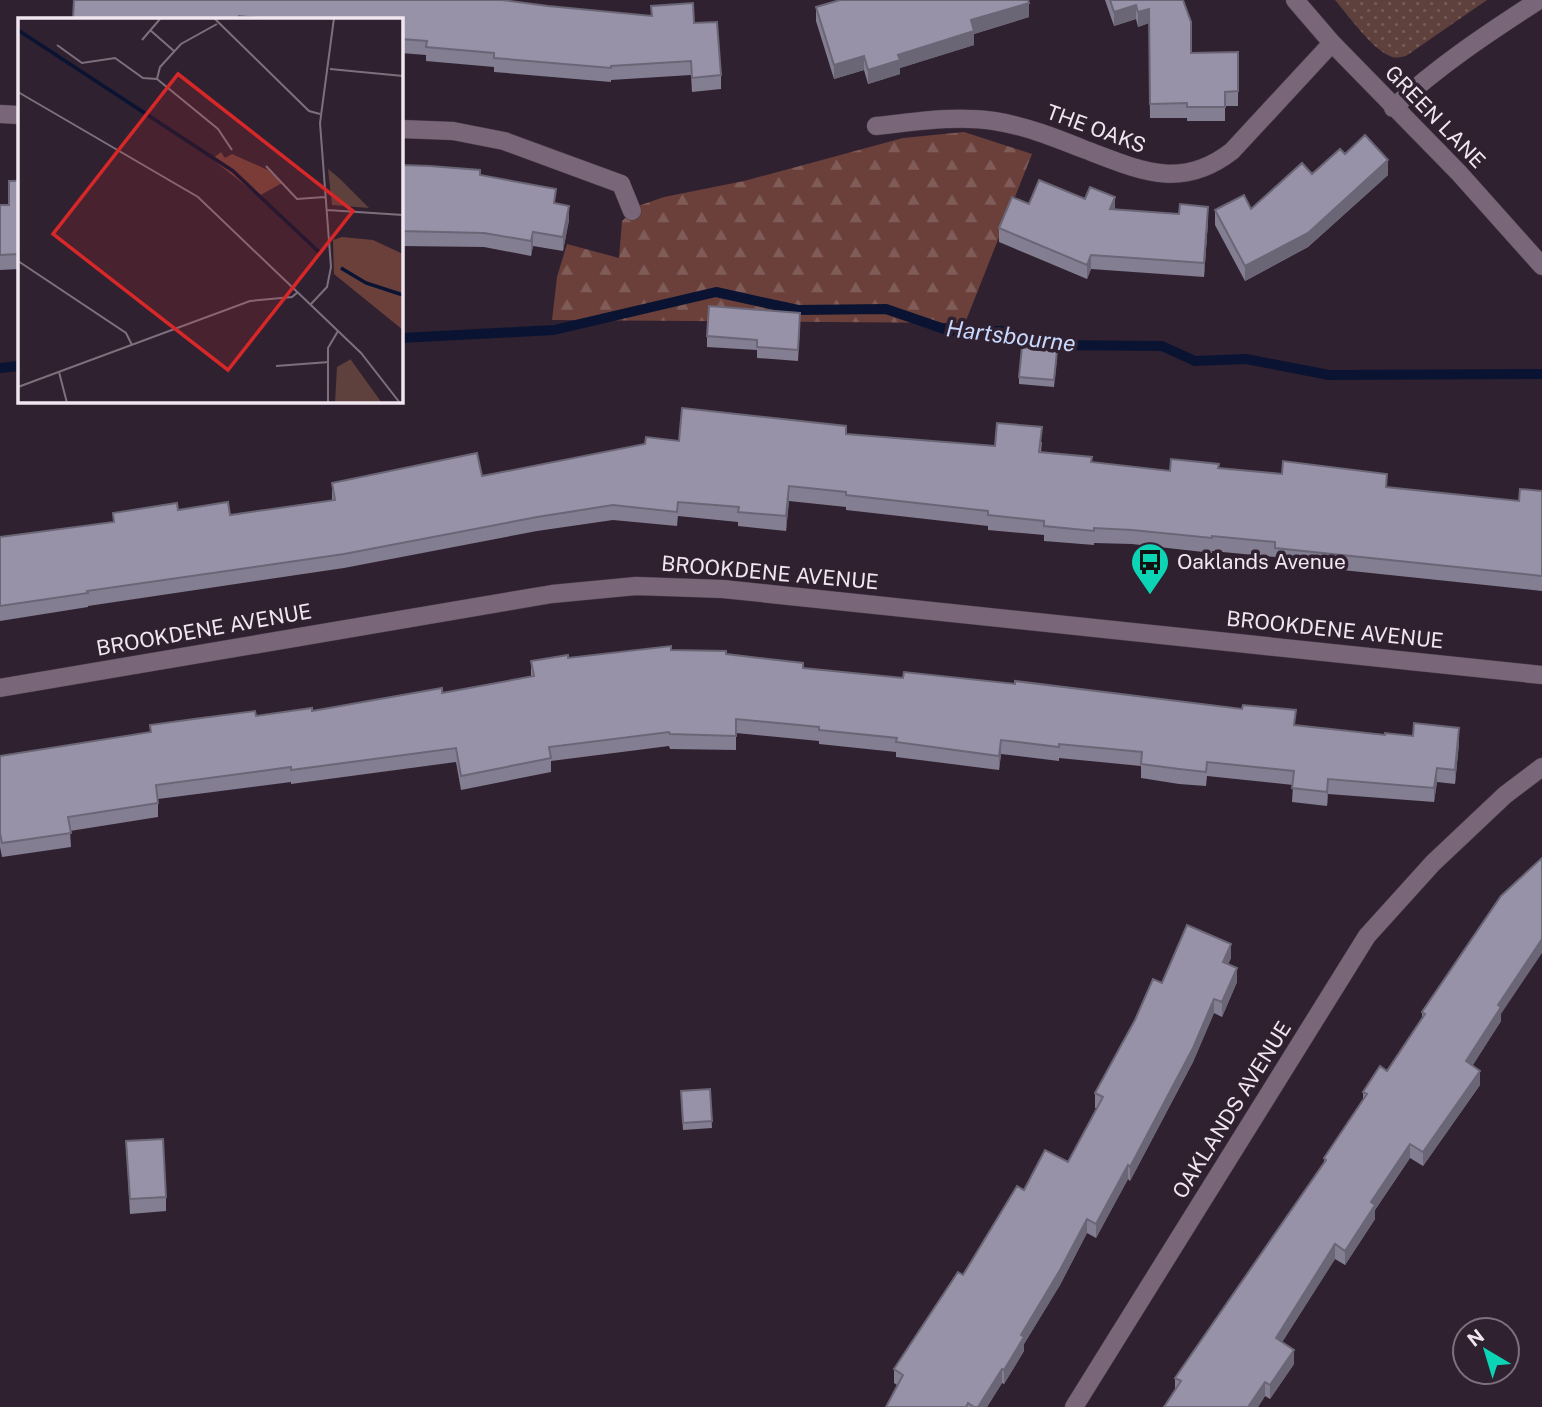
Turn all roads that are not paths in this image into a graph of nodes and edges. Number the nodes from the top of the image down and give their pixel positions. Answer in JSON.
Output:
{"nodes":[{"id":1,"x":1295,"y":0,"type":"edge"},
{"id":2,"x":1539,"y":0,"type":"edge"},
{"id":3,"x":1332,"y":43,"type":"junction"},
{"id":4,"x":1393,"y":108,"type":"junction"},
{"id":5,"x":0,"y":114,"type":"edge"},
{"id":6,"x":18,"y":115,"type":"edge"},
{"id":7,"x":876,"y":126,"type":"dead end"},
{"id":8,"x":402,"y":129,"type":"edge"},
{"id":9,"x":632,"y":211,"type":"dead end"},
{"id":10,"x":1542,"y":266,"type":"edge"},
{"id":11,"x":1542,"y":674,"type":"edge"},
{"id":12,"x":0,"y":688,"type":"edge"},
{"id":13,"x":1542,"y":767,"type":"edge"},
{"id":14,"x":1074,"y":1407,"type":"edge"}],
"edges":[{"from":1,"to":3,"type":"street","name":"GREEN LANE"},
{"from":2,"to":4,"type":"street"},
{"from":3,"to":4,"type":"street","name":"GREEN LANE"},
{"from":3,"to":7,"type":"street","name":"THE OAKS"},
{"from":4,"to":10,"type":"street","name":"GREEN LANE"},
{"from":5,"to":6,"type":"street"},
{"from":8,"to":9,"type":"street"},
{"from":11,"to":12,"type":"street","name":"BROOKDENE AVENUE"},
{"from":13,"to":14,"type":"street","name":"OAKLANDS AVENUE"}]}
